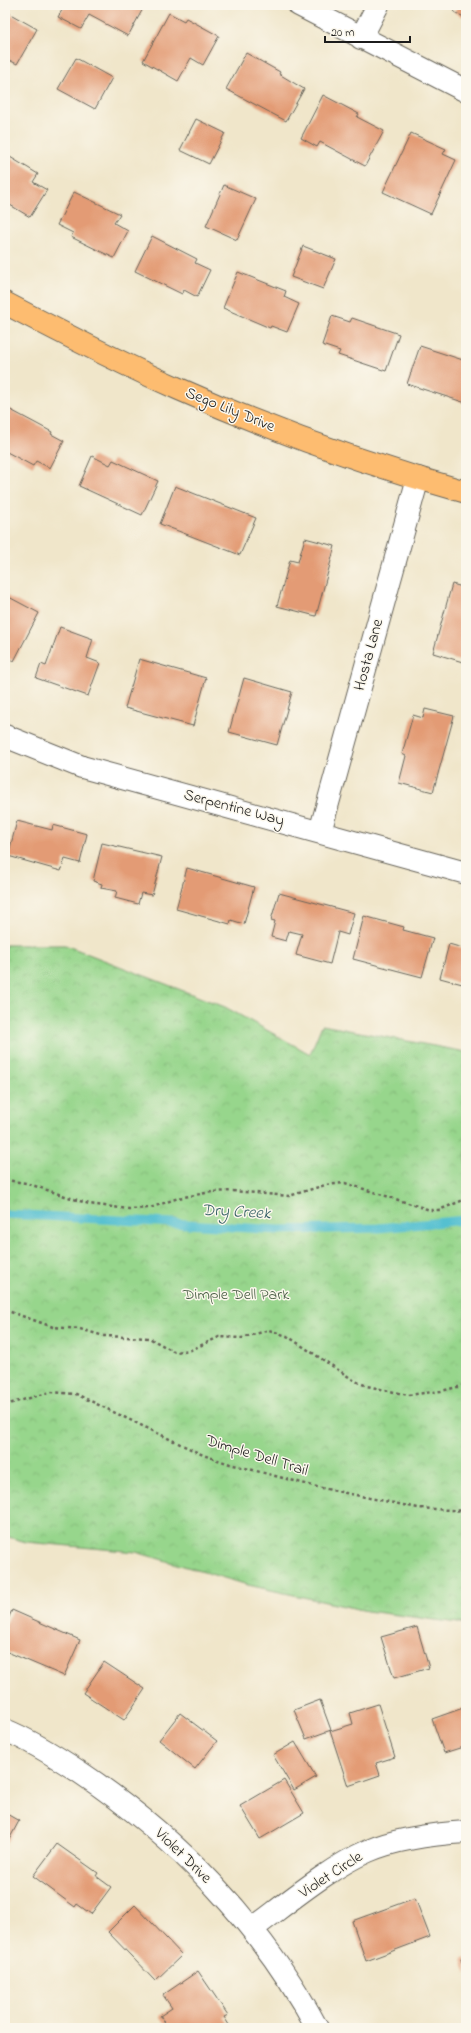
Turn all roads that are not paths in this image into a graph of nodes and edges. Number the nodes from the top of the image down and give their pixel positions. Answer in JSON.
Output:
{"nodes":[{"id":1,"x":300,"y":5,"type":"edge"},
{"id":2,"x":378,"y":5,"type":"edge"},
{"id":3,"x":361,"y":38,"type":"junction"},
{"id":4,"x":466,"y":92,"type":"edge"},
{"id":5,"x":5,"y":303,"type":"edge"},
{"id":6,"x":418,"y":478,"type":"junction"},
{"id":7,"x":466,"y":492,"type":"edge"},
{"id":8,"x":5,"y":736,"type":"edge"},
{"id":9,"x":320,"y":832,"type":"junction"},
{"id":10,"x":466,"y":873,"type":"edge"},
{"id":11,"x":5,"y":1730,"type":"edge"},
{"id":12,"x":466,"y":1832,"type":"edge"},
{"id":13,"x":252,"y":1929,"type":"junction"},
{"id":14,"x":317,"y":2028,"type":"edge"}],
"edges":[{"from":1,"to":3,"type":"street"},
{"from":2,"to":3,"type":"street"},
{"from":3,"to":4,"type":"street"},
{"from":5,"to":6,"type":"main road","name":"Sego Lily Drive"},
{"from":6,"to":7,"type":"main road","name":"Sego Lily Drive"},
{"from":6,"to":9,"type":"street","name":"Hosta Lane"},
{"from":8,"to":9,"type":"street","name":"Serpentine Way"},
{"from":9,"to":10,"type":"street","name":"Serpentine Way"},
{"from":11,"to":13,"type":"street","name":"Violet Drive"},
{"from":12,"to":13,"type":"street","name":"Violet Circle"},
{"from":13,"to":14,"type":"street","name":"Violet Drive"}]}
